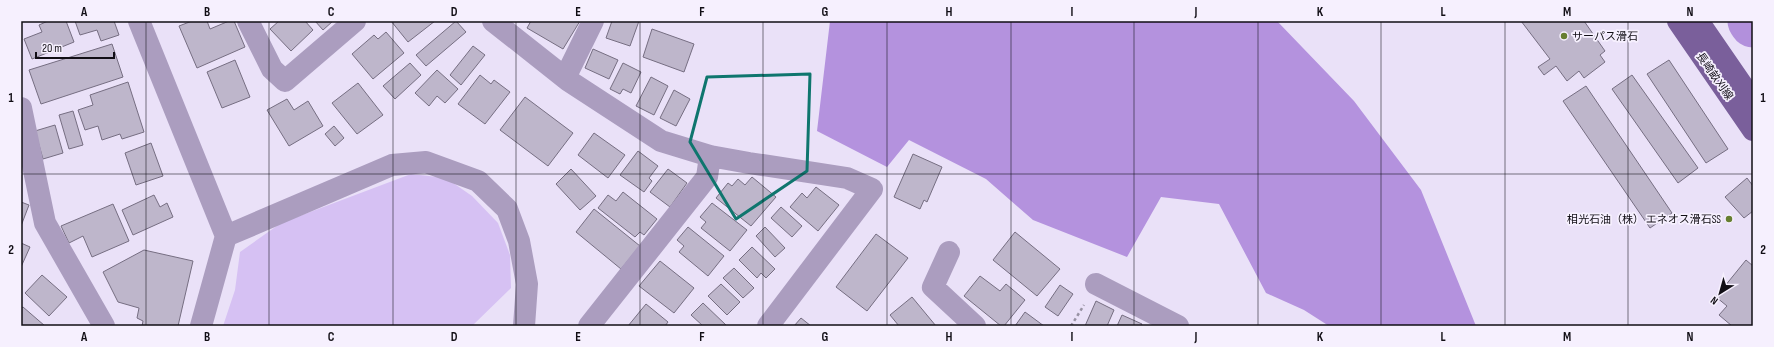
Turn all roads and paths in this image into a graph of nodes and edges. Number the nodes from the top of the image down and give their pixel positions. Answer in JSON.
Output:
{"nodes":[{"id":1,"x":138,"y":21,"type":"edge"},
{"id":2,"x":248,"y":21,"type":"edge"},
{"id":3,"x":355,"y":21,"type":"edge"},
{"id":4,"x":493,"y":21,"type":"edge"},
{"id":5,"x":593,"y":21,"type":"edge"},
{"id":6,"x":1678,"y":21,"type":"edge"},
{"id":7,"x":1698,"y":21,"type":"edge"},
{"id":8,"x":565,"y":78,"type":"junction"},
{"id":9,"x":1753,"y":100,"type":"edge"},
{"id":10,"x":21,"y":108,"type":"edge"},
{"id":11,"x":1753,"y":130,"type":"edge"},
{"id":12,"x":710,"y":156,"type":"junction"},
{"id":13,"x":226,"y":236,"type":"junction"},
{"id":14,"x":949,"y":252,"type":"dead end"},
{"id":15,"x":1096,"y":284,"type":"dead end"},
{"id":16,"x":104,"y":326,"type":"edge"},
{"id":17,"x":201,"y":326,"type":"edge"},
{"id":18,"x":524,"y":326,"type":"edge"},
{"id":19,"x":589,"y":326,"type":"edge"},
{"id":20,"x":768,"y":326,"type":"edge"},
{"id":21,"x":975,"y":326,"type":"edge"},
{"id":22,"x":1178,"y":326,"type":"edge"}],
"edges":[{"from":1,"to":13,"type":"street"},
{"from":2,"to":3,"type":"street"},
{"from":4,"to":8,"type":"street"},
{"from":5,"to":8,"type":"street"},
{"from":6,"to":11,"type":"main road","name":"長崎畝刈線"},
{"from":7,"to":9,"type":"main road","name":"長崎畝刈線"},
{"from":8,"to":12,"type":"street"},
{"from":10,"to":16,"type":"street"},
{"from":12,"to":19,"type":"street"},
{"from":12,"to":20,"type":"street"},
{"from":13,"to":17,"type":"street"},
{"from":13,"to":18,"type":"street"},
{"from":14,"to":21,"type":"street"},
{"from":15,"to":22,"type":"street"}]}
